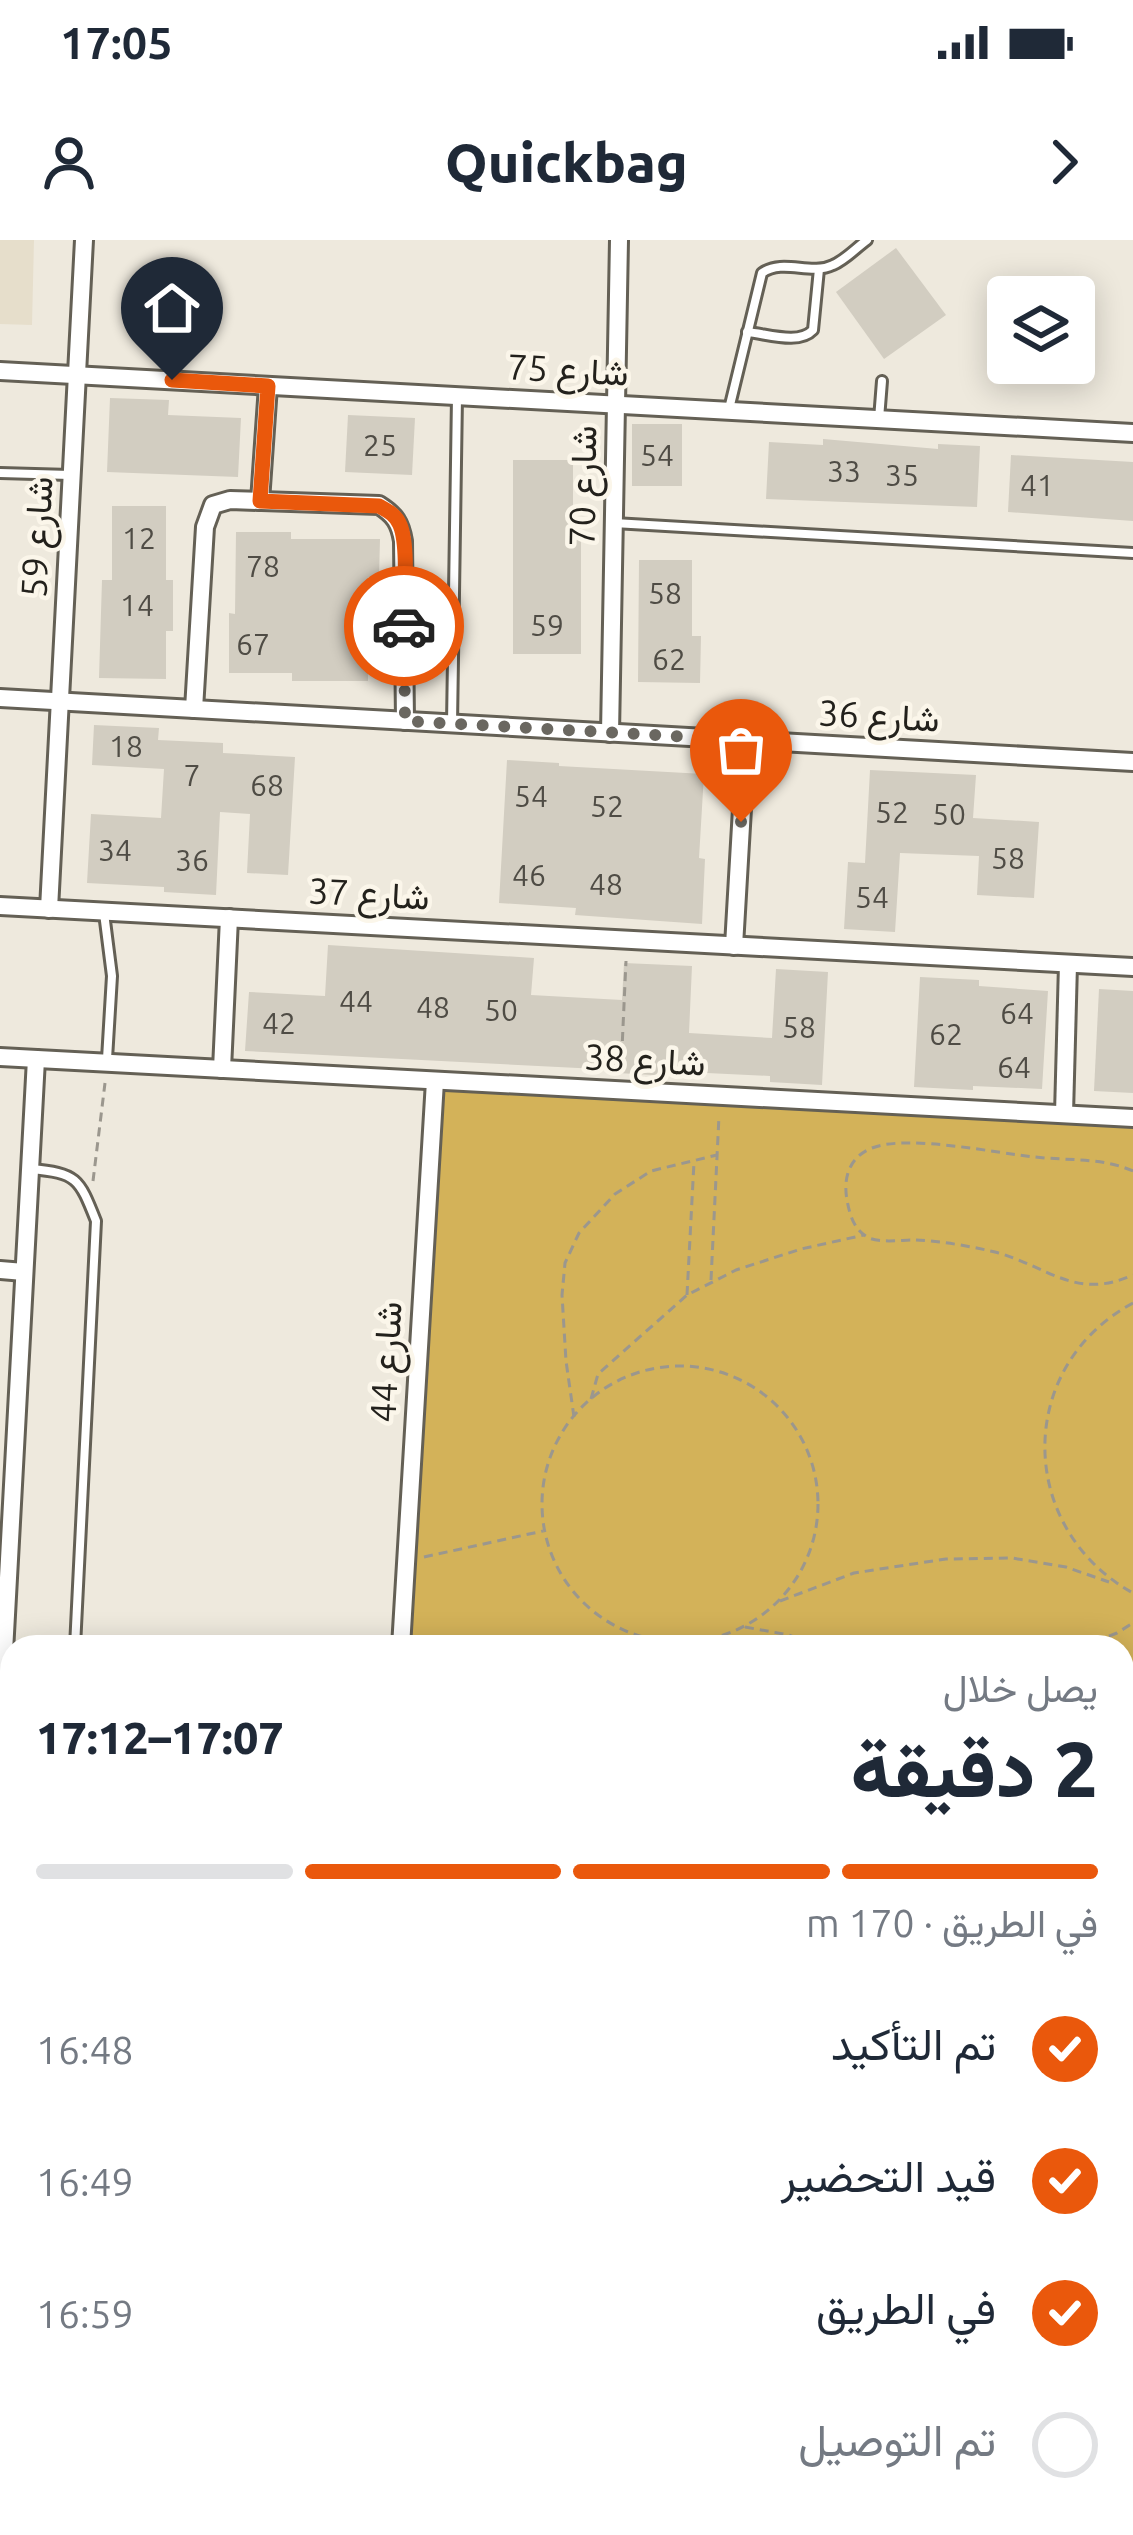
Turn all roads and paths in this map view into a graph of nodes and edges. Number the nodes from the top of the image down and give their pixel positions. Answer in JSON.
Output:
{"nodes":[{"id":1,"x":84,"y":240,"type":"edge"},
{"id":2,"x":619,"y":240,"type":"edge"},
{"id":3,"x":867,"y":240,"type":"edge"},
{"id":4,"x":819,"y":269,"type":"junction"},
{"id":5,"x":747,"y":332,"type":"junction"},
{"id":6,"x":0,"y":371,"type":"edge"},
{"id":7,"x":77,"y":375,"type":"junction"},
{"id":8,"x":882,"y":380,"type":"dead end"},
{"id":9,"x":268,"y":386,"type":"junction"},
{"id":10,"x":457,"y":396,"type":"junction"},
{"id":11,"x":616,"y":405,"type":"junction"},
{"id":12,"x":728,"y":411,"type":"junction"},
{"id":13,"x":879,"y":419,"type":"junction"},
{"id":14,"x":1133,"y":434,"type":"edge"},
{"id":15,"x":0,"y":473,"type":"edge"},
{"id":16,"x":72,"y":475,"type":"junction"},
{"id":17,"x":260,"y":501,"type":"junction"},
{"id":18,"x":614,"y":523,"type":"junction"},
{"id":19,"x":1133,"y":553,"type":"edge"},
{"id":20,"x":0,"y":698,"type":"edge"},
{"id":21,"x":60,"y":702,"type":"junction"},
{"id":22,"x":194,"y":709,"type":"junction"},
{"id":23,"x":405,"y":721,"type":"junction"},
{"id":24,"x":452,"y":724,"type":"junction"},
{"id":25,"x":610,"y":733,"type":"junction"},
{"id":26,"x":746,"y":740,"type":"junction"},
{"id":27,"x":1133,"y":762,"type":"edge"},
{"id":28,"x":0,"y":906,"type":"edge"},
{"id":29,"x":50,"y":909,"type":"junction"},
{"id":30,"x":104,"y":912,"type":"junction"},
{"id":31,"x":229,"y":918,"type":"junction"},
{"id":32,"x":628,"y":940,"type":"junction"},
{"id":33,"x":734,"y":946,"type":"junction"},
{"id":34,"x":1068,"y":964,"type":"junction"},
{"id":35,"x":1133,"y":967,"type":"edge"},
{"id":36,"x":0,"y":1058,"type":"edge"},
{"id":37,"x":36,"y":1059,"type":"junction"},
{"id":38,"x":107,"y":1063,"type":"junction"},
{"id":39,"x":222,"y":1070,"type":"junction"},
{"id":40,"x":435,"y":1081,"type":"junction"},
{"id":41,"x":620,"y":1091,"type":"junction"},
{"id":42,"x":720,"y":1096,"type":"junction"},
{"id":43,"x":1064,"y":1114,"type":"junction"},
{"id":44,"x":1133,"y":1118,"type":"edge"},
{"id":45,"x":717,"y":1155,"type":"junction"},
{"id":46,"x":694,"y":1160,"type":"junction"},
{"id":47,"x":30,"y":1169,"type":"junction"},
{"id":48,"x":1133,"y":1172,"type":"edge"},
{"id":49,"x":86,"y":1194,"type":"junction"},
{"id":50,"x":866,"y":1235,"type":"junction"},
{"id":51,"x":0,"y":1270,"type":"edge"},
{"id":52,"x":25,"y":1272,"type":"junction"},
{"id":53,"x":1133,"y":1275,"type":"edge"},
{"id":54,"x":710,"y":1283,"type":"junction"},
{"id":55,"x":687,"y":1295,"type":"junction"},
{"id":56,"x":1133,"y":1303,"type":"edge"},
{"id":57,"x":590,"y":1400,"type":"junction"},
{"id":58,"x":574,"y":1417,"type":"junction"},
{"id":59,"x":545,"y":1531,"type":"junction"},
{"id":60,"x":406,"y":1561,"type":"junction"},
{"id":61,"x":1117,"y":1584,"type":"junction"},
{"id":62,"x":1133,"y":1593,"type":"edge"},
{"id":63,"x":777,"y":1603,"type":"junction"},
{"id":64,"x":743,"y":1627,"type":"junction"},
{"id":65,"x":4,"y":1635,"type":"edge"},
{"id":66,"x":77,"y":1635,"type":"edge"},
{"id":67,"x":402,"y":1635,"type":"edge"},
{"id":68,"x":642,"y":1635,"type":"edge"},
{"id":69,"x":720,"y":1635,"type":"edge"},
{"id":70,"x":789,"y":1635,"type":"edge"}],
"edges":[{"from":1,"to":7,"type":"street","name":"شارع 59"},
{"from":2,"to":11,"type":"street","name":"شارع 70"},
{"from":3,"to":4,"type":"lane"},
{"from":4,"to":5,"type":"lane"},
{"from":4,"to":5,"type":"lane"},
{"from":5,"to":12,"type":"lane"},
{"from":6,"to":7,"type":"street","name":"شارع 75"},
{"from":7,"to":9,"type":"street","name":"شارع 75"},
{"from":7,"to":16,"type":"street","name":"شارع 59"},
{"from":8,"to":13,"type":"lane"},
{"from":9,"to":10,"type":"street","name":"شارع 75"},
{"from":9,"to":17,"type":"street"},
{"from":10,"to":11,"type":"street","name":"شارع 75"},
{"from":10,"to":24,"type":"lane"},
{"from":11,"to":12,"type":"street","name":"شارع 75"},
{"from":11,"to":18,"type":"street","name":"شارع 70"},
{"from":12,"to":13,"type":"street","name":"شارع 75"},
{"from":13,"to":14,"type":"street","name":"شارع 75"},
{"from":15,"to":16,"type":"lane"},
{"from":16,"to":21,"type":"street","name":"شارع 59"},
{"from":17,"to":22,"type":"street"},
{"from":17,"to":23,"type":"street"},
{"from":18,"to":19,"type":"lane"},
{"from":18,"to":25,"type":"street","name":"شارع 70"},
{"from":20,"to":21,"type":"street","name":"شارع 36"},
{"from":21,"to":22,"type":"street","name":"شارع 36"},
{"from":21,"to":29,"type":"street","name":"شارع 59"},
{"from":22,"to":23,"type":"street","name":"شارع 36"},
{"from":23,"to":24,"type":"street","name":"شارع 36"},
{"from":24,"to":25,"type":"street","name":"شارع 36"},
{"from":25,"to":26,"type":"street","name":"شارع 36"},
{"from":26,"to":27,"type":"street","name":"شارع 36"},
{"from":26,"to":33,"type":"street"},
{"from":28,"to":29,"type":"street","name":"شارع 37"},
{"from":29,"to":30,"type":"street","name":"شارع 37"},
{"from":30,"to":31,"type":"street","name":"شارع 37"},
{"from":30,"to":38,"type":"lane"},
{"from":31,"to":32,"type":"street","name":"شارع 37"},
{"from":31,"to":39,"type":"street"},
{"from":32,"to":33,"type":"street","name":"شارع 37"},
{"from":32,"to":41,"type":"path"},
{"from":33,"to":34,"type":"street","name":"شارع 37"},
{"from":34,"to":35,"type":"street","name":"شارع 37"},
{"from":34,"to":43,"type":"street"},
{"from":36,"to":37,"type":"street","name":"شارع 38"},
{"from":37,"to":38,"type":"street","name":"شارع 38"},
{"from":37,"to":47,"type":"street"},
{"from":38,"to":39,"type":"street","name":"شارع 38"},
{"from":38,"to":49,"type":"path"},
{"from":39,"to":40,"type":"street","name":"شارع 38"},
{"from":40,"to":41,"type":"street","name":"شارع 38"},
{"from":40,"to":60,"type":"street","name":"شارع 44"},
{"from":41,"to":42,"type":"street","name":"شارع 38"},
{"from":42,"to":43,"type":"street","name":"شارع 38"},
{"from":42,"to":45,"type":"path"},
{"from":43,"to":44,"type":"street","name":"شارع 38"},
{"from":45,"to":46,"type":"path"},
{"from":45,"to":54,"type":"path"},
{"from":46,"to":55,"type":"path"},
{"from":46,"to":58,"type":"path"},
{"from":47,"to":49,"type":"lane"},
{"from":47,"to":52,"type":"street"},
{"from":48,"to":50,"type":"path"},
{"from":49,"to":66,"type":"lane"},
{"from":50,"to":53,"type":"path"},
{"from":50,"to":54,"type":"path"},
{"from":51,"to":52,"type":"street"},
{"from":52,"to":65,"type":"street"},
{"from":54,"to":55,"type":"path"},
{"from":55,"to":57,"type":"path"},
{"from":56,"to":61,"type":"path"},
{"from":57,"to":58,"type":"path"},
{"from":57,"to":63,"type":"path"},
{"from":58,"to":59,"type":"path"},
{"from":59,"to":60,"type":"path"},
{"from":59,"to":68,"type":"path"},
{"from":60,"to":67,"type":"street","name":"شارع 44"},
{"from":61,"to":62,"type":"path"},
{"from":61,"to":63,"type":"path"},
{"from":63,"to":64,"type":"path"},
{"from":64,"to":69,"type":"path"},
{"from":64,"to":70,"type":"path"}]}
